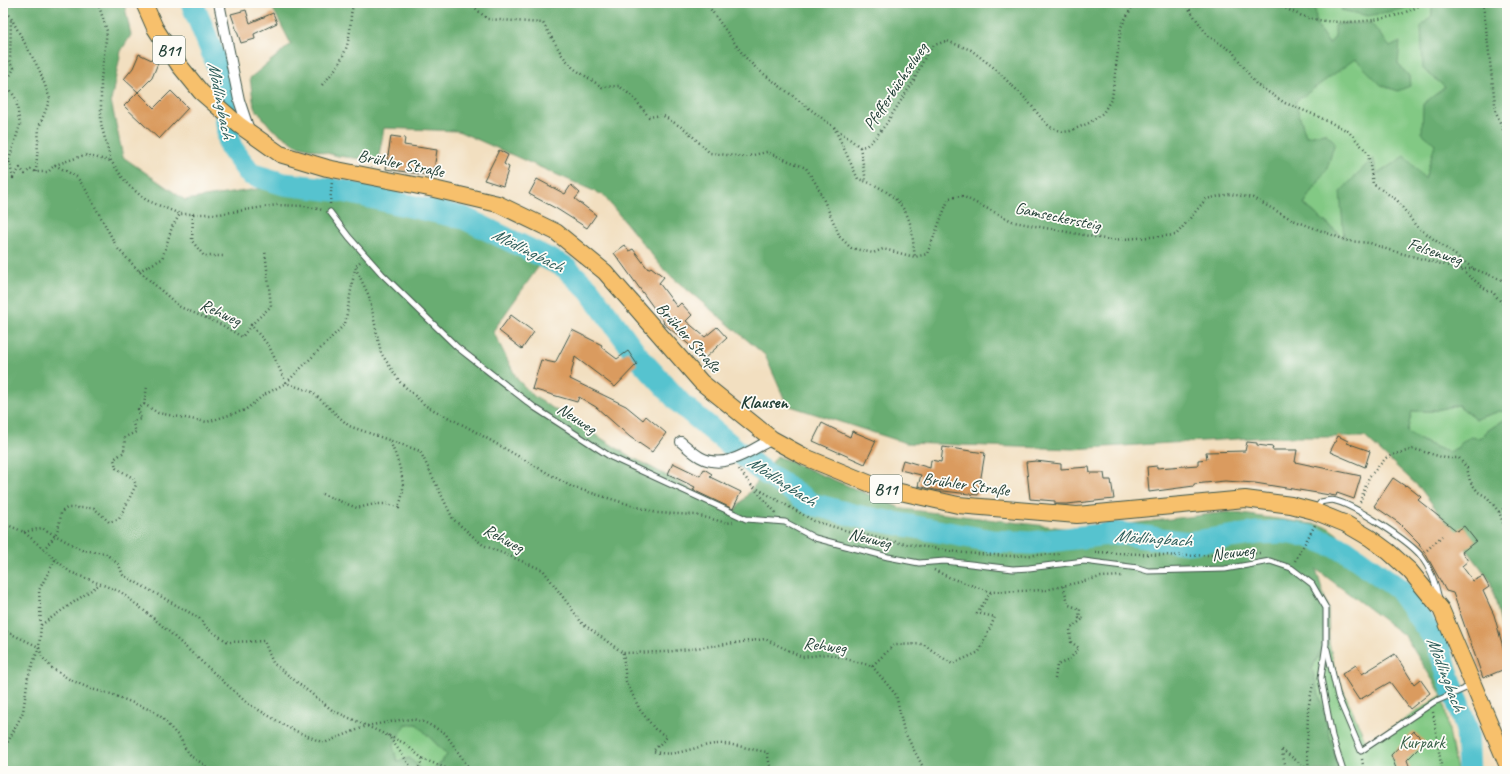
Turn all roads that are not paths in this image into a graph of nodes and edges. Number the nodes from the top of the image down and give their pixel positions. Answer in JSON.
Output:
{"nodes":[{"id":1,"x":144,"y":3,"type":"edge"},
{"id":2,"x":219,"y":3,"type":"edge"},
{"id":3,"x":244,"y":129,"type":"junction"},
{"id":4,"x":330,"y":212,"type":"road end"},
{"id":5,"x":772,"y":439,"type":"junction"},
{"id":6,"x":681,"y":442,"type":"dead end"},
{"id":7,"x":1315,"y":516,"type":"junction"},
{"id":8,"x":1441,"y":609,"type":"junction"},
{"id":9,"x":1326,"y":644,"type":"junction"},
{"id":10,"x":1466,"y":688,"type":"dead end"},
{"id":11,"x":1507,"y":764,"type":"edge"},
{"id":12,"x":1342,"y":771,"type":"edge"}],
"edges":[{"from":1,"to":3,"type":"main road","name":"Brühler Straße","number":"B11"},
{"from":2,"to":3,"type":"street"},
{"from":3,"to":5,"type":"main road","name":"Brühler Straße","number":"B11"},
{"from":4,"to":9,"type":"lane","name":"Neuweg"},
{"from":5,"to":6,"type":"street"},
{"from":5,"to":7,"type":"main road","name":"Brühler Straße","number":"B11"},
{"from":7,"to":8,"type":"main road","name":"Brühler Straße","number":"B11"},
{"from":7,"to":8,"type":"lane"},
{"from":8,"to":11,"type":"main road","name":"Brühler Straße","number":"B11"},
{"from":9,"to":10,"type":"lane"},
{"from":9,"to":12,"type":"lane","name":"Neuweg"}]}
